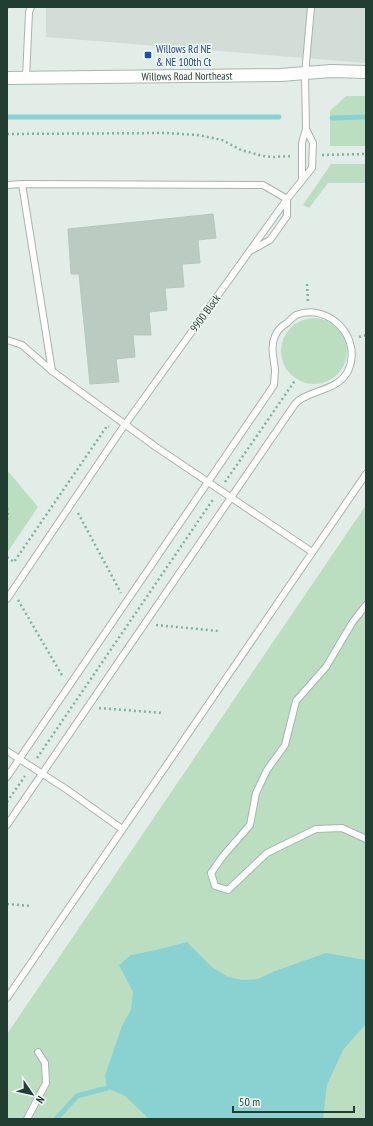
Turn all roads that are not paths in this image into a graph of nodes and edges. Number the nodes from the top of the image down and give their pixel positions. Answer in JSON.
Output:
{"nodes":[{"id":1,"x":31,"y":7,"type":"edge"},
{"id":2,"x":311,"y":7,"type":"edge"},
{"id":3,"x":366,"y":72,"type":"edge"},
{"id":4,"x":305,"y":74,"type":"junction"},
{"id":5,"x":7,"y":78,"type":"edge"},
{"id":6,"x":26,"y":78,"type":"junction"},
{"id":7,"x":306,"y":129,"type":"junction"},
{"id":8,"x":302,"y":179,"type":"junction"},
{"id":9,"x":22,"y":184,"type":"junction"},
{"id":10,"x":7,"y":186,"type":"edge"},
{"id":11,"x":287,"y":200,"type":"junction"},
{"id":12,"x":250,"y":251,"type":"junction"},
{"id":13,"x":7,"y":340,"type":"edge"},
{"id":14,"x":52,"y":371,"type":"junction"},
{"id":15,"x":126,"y":424,"type":"junction"},
{"id":16,"x":366,"y":474,"type":"edge"},
{"id":17,"x":208,"y":482,"type":"junction"},
{"id":18,"x":231,"y":497,"type":"junction"},
{"id":19,"x":312,"y":552,"type":"junction"},
{"id":20,"x":7,"y":599,"type":"edge"},
{"id":21,"x":366,"y":605,"type":"edge"},
{"id":22,"x":7,"y":751,"type":"edge"},
{"id":23,"x":19,"y":759,"type":"junction"},
{"id":24,"x":42,"y":774,"type":"junction"},
{"id":25,"x":7,"y":777,"type":"edge"},
{"id":26,"x":7,"y":825,"type":"edge"},
{"id":27,"x":122,"y":829,"type":"junction"},
{"id":28,"x":366,"y":838,"type":"edge"},
{"id":29,"x":7,"y":998,"type":"edge"},
{"id":30,"x":38,"y":1052,"type":"dead end"},
{"id":31,"x":27,"y":1119,"type":"edge"}],
"edges":[{"from":1,"to":6,"type":"lane"},
{"from":2,"to":4,"type":"lane","name":"9900 Block"},
{"from":3,"to":4,"type":"main road","name":"Willows Road Northeast"},
{"from":4,"to":6,"type":"main road","name":"Willows Road Northeast"},
{"from":4,"to":7,"type":"lane","name":"9900 Block"},
{"from":5,"to":6,"type":"main road","name":"Willows Road Northeast"},
{"from":7,"to":8,"type":"lane"},
{"from":7,"to":8,"type":"lane","name":"9900 Block"},
{"from":8,"to":11,"type":"lane","name":"9900 Block"},
{"from":9,"to":10,"type":"lane"},
{"from":9,"to":11,"type":"lane"},
{"from":9,"to":14,"type":"lane"},
{"from":11,"to":12,"type":"lane"},
{"from":11,"to":12,"type":"lane","name":"9900 Block"},
{"from":12,"to":15,"type":"lane","name":"9900 Block"},
{"from":13,"to":14,"type":"lane"},
{"from":14,"to":15,"type":"lane"},
{"from":15,"to":17,"type":"lane"},
{"from":15,"to":20,"type":"lane","name":"9900 Block"},
{"from":16,"to":19,"type":"lane"},
{"from":17,"to":18,"type":"lane"},
{"from":17,"to":18,"type":"lane"},
{"from":17,"to":23,"type":"lane"},
{"from":18,"to":19,"type":"lane"},
{"from":18,"to":24,"type":"lane"},
{"from":19,"to":27,"type":"lane"},
{"from":21,"to":28,"type":"lane"},
{"from":22,"to":23,"type":"lane"},
{"from":23,"to":24,"type":"lane"},
{"from":23,"to":25,"type":"lane"},
{"from":24,"to":26,"type":"lane"},
{"from":24,"to":27,"type":"lane"},
{"from":27,"to":29,"type":"lane"},
{"from":30,"to":31,"type":"lane"}]}
